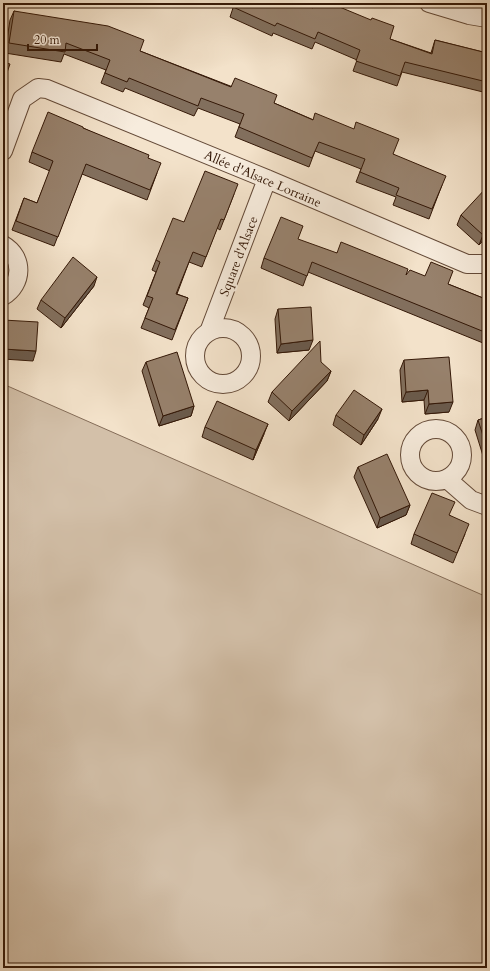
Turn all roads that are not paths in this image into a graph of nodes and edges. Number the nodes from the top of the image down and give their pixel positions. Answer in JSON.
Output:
{"nodes":[{"id":1,"x":429,"y":3,"type":"edge"},
{"id":2,"x":487,"y":18,"type":"edge"},
{"id":3,"x":3,"y":151,"type":"edge"},
{"id":4,"x":267,"y":179,"type":"junction"},
{"id":5,"x":3,"y":245,"type":"edge"},
{"id":6,"x":487,"y":264,"type":"edge"},
{"id":7,"x":3,"y":296,"type":"edge"},
{"id":8,"x":209,"y":332,"type":"dead end"},
{"id":9,"x":447,"y":479,"type":"dead end"},
{"id":10,"x":487,"y":506,"type":"edge"}],
"edges":[{"from":1,"to":2,"type":"street"},
{"from":3,"to":4,"type":"street","name":"Allée d'Alsace Lorraine"},
{"from":4,"to":6,"type":"street","name":"Allée d'Alsace Lorraine"},
{"from":4,"to":8,"type":"street","name":"Square d'Alsace"},
{"from":5,"to":7,"type":"street"},
{"from":9,"to":10,"type":"street"}]}
